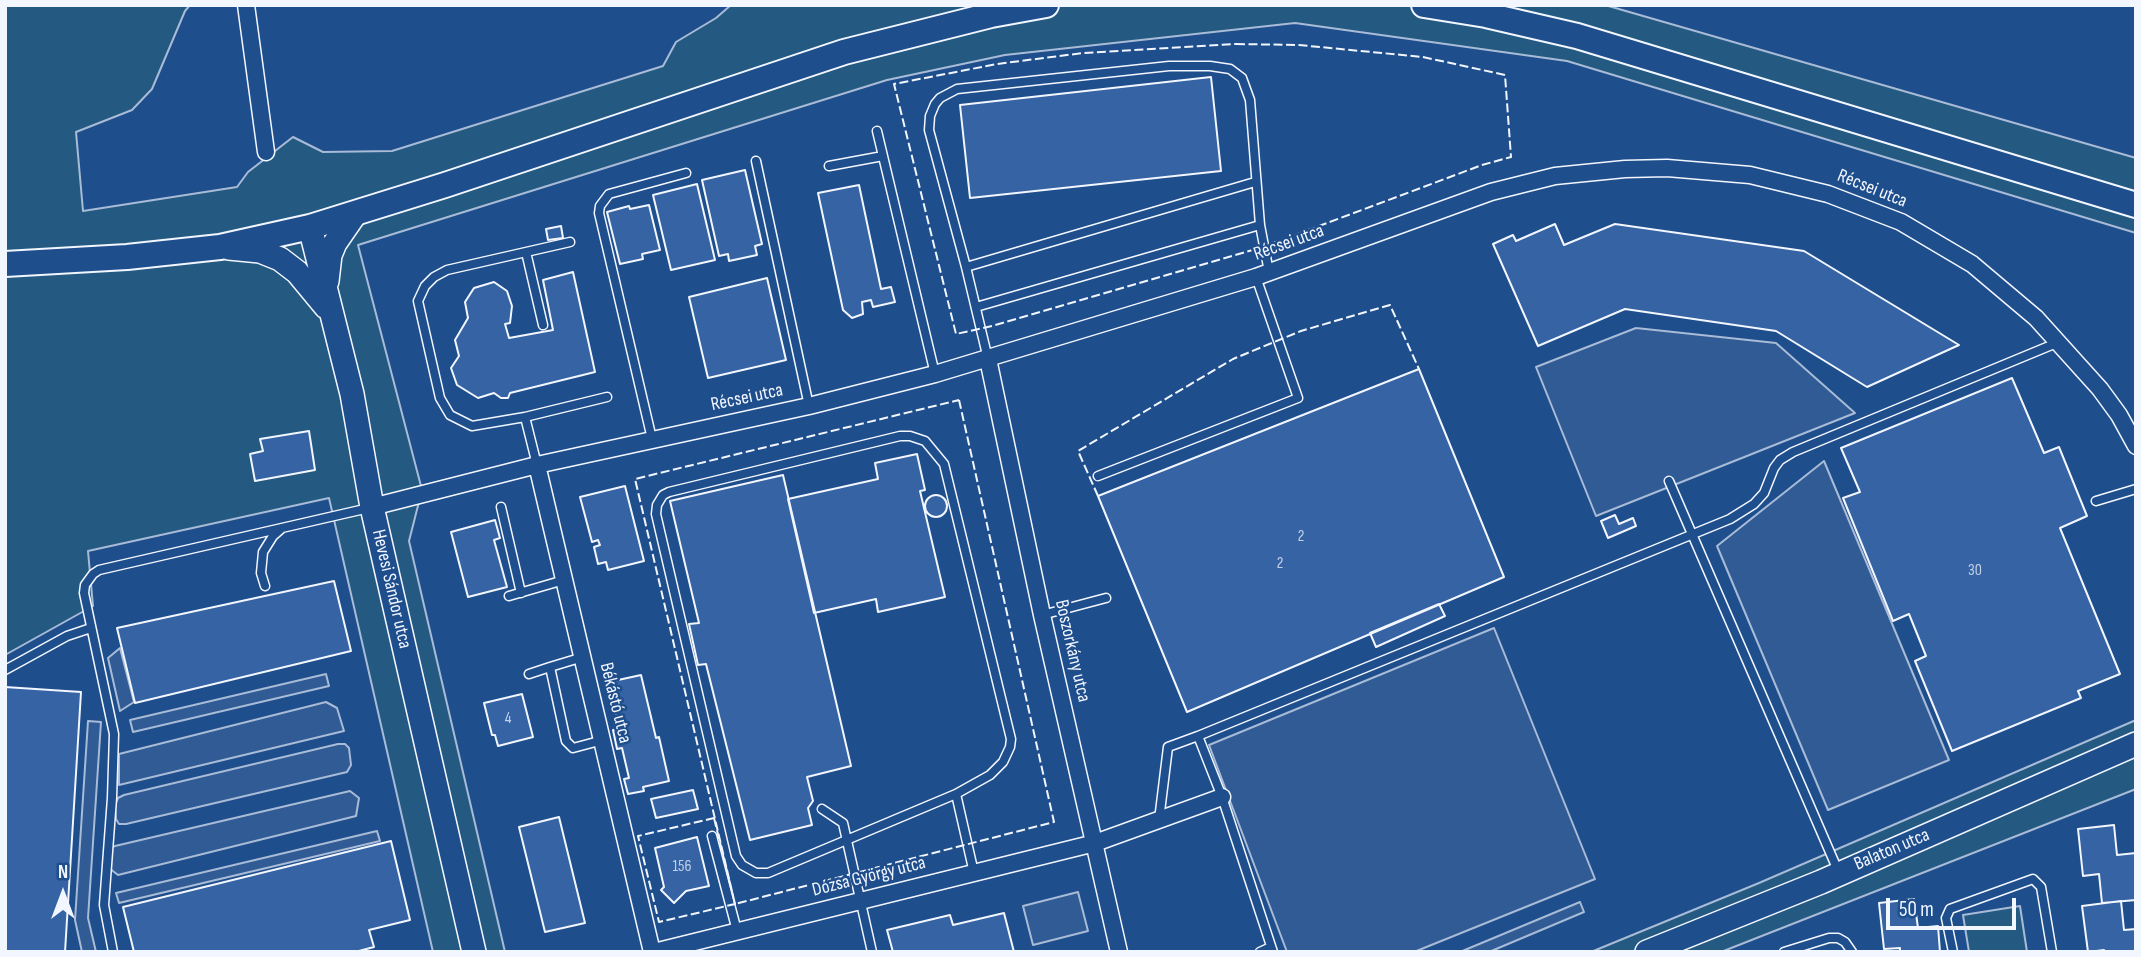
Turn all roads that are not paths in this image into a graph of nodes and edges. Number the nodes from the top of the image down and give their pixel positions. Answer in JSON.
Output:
{"nodes":[{"id":1,"x":246,"y":5,"type":"edge"},
{"id":2,"x":1046,"y":5,"type":"edge"},
{"id":3,"x":1424,"y":5,"type":"edge"},
{"id":4,"x":877,"y":131,"type":"dead end"},
{"id":5,"x":266,"y":152,"type":"dead end"},
{"id":6,"x":883,"y":156,"type":"junction"},
{"id":7,"x":756,"y":162,"type":"dead end"},
{"id":8,"x":829,"y":166,"type":"dead end"},
{"id":9,"x":686,"y":173,"type":"dead end"},
{"id":10,"x":1255,"y":182,"type":"junction"},
{"id":11,"x":2136,"y":205,"type":"edge"},
{"id":12,"x":355,"y":214,"type":"junction"},
{"id":13,"x":1260,"y":225,"type":"junction"},
{"id":14,"x":310,"y":227,"type":"junction"},
{"id":15,"x":570,"y":242,"type":"dead end"},
{"id":16,"x":220,"y":247,"type":"junction"},
{"id":17,"x":526,"y":252,"type":"junction"},
{"id":18,"x":5,"y":264,"type":"edge"},
{"id":19,"x":966,"y":267,"type":"junction"},
{"id":20,"x":1262,"y":275,"type":"junction"},
{"id":21,"x":976,"y":307,"type":"junction"},
{"id":22,"x":330,"y":312,"type":"junction"},
{"id":23,"x":543,"y":325,"type":"dead end"},
{"id":24,"x":2059,"y":342,"type":"junction"},
{"id":25,"x":988,"y":359,"type":"junction"},
{"id":26,"x":935,"y":373,"type":"junction"},
{"id":27,"x":607,"y":397,"type":"dead end"},
{"id":28,"x":809,"y":406,"type":"junction"},
{"id":29,"x":525,"y":417,"type":"junction"},
{"id":30,"x":652,"y":439,"type":"junction"},
{"id":31,"x":2136,"y":446,"type":"edge"},
{"id":32,"x":537,"y":465,"type":"junction"},
{"id":33,"x":1098,"y":476,"type":"dead end"},
{"id":34,"x":1669,"y":481,"type":"dead end"},
{"id":35,"x":2136,"y":489,"type":"edge"},
{"id":36,"x":2096,"y":501,"type":"dead end"},
{"id":37,"x":372,"y":507,"type":"junction"},
{"id":38,"x":501,"y":507,"type":"dead end"},
{"id":39,"x":283,"y":528,"type":"junction"},
{"id":40,"x":1693,"y":533,"type":"junction"},
{"id":41,"x":564,"y":580,"type":"junction"},
{"id":42,"x":265,"y":586,"type":"dead end"},
{"id":43,"x":521,"y":593,"type":"junction"},
{"id":44,"x":509,"y":596,"type":"dead end"},
{"id":45,"x":1106,"y":598,"type":"dead end"},
{"id":46,"x":1042,"y":615,"type":"junction"},
{"id":47,"x":91,"y":628,"type":"junction"},
{"id":48,"x":583,"y":657,"type":"junction"},
{"id":49,"x":550,"y":667,"type":"junction"},
{"id":50,"x":5,"y":670,"type":"edge"},
{"id":51,"x":530,"y":674,"type":"dead end"},
{"id":52,"x":1198,"y":736,"type":"junction"},
{"id":53,"x":603,"y":740,"type":"junction"},
{"id":54,"x":2136,"y":744,"type":"edge"},
{"id":55,"x":956,"y":794,"type":"junction"},
{"id":56,"x":1222,"y":797,"type":"junction"},
{"id":57,"x":822,"y":809,"type":"dead end"},
{"id":58,"x":1159,"y":820,"type":"junction"},
{"id":59,"x":712,"y":836,"type":"dead end"},
{"id":60,"x":848,"y":838,"type":"junction"},
{"id":61,"x":1095,"y":843,"type":"junction"},
{"id":62,"x":974,"y":873,"type":"junction"},
{"id":63,"x":1839,"y":873,"type":"junction"},
{"id":64,"x":861,"y":902,"type":"junction"},
{"id":65,"x":737,"y":931,"type":"junction"},
{"id":66,"x":1272,"y":949,"type":"edge"},
{"id":67,"x":1115,"y":951,"type":"edge"},
{"id":68,"x":113,"y":952,"type":"edge"},
{"id":69,"x":474,"y":952,"type":"edge"},
{"id":70,"x":653,"y":952,"type":"edge"},
{"id":71,"x":872,"y":952,"type":"edge"},
{"id":72,"x":1260,"y":952,"type":"edge"},
{"id":73,"x":1647,"y":952,"type":"edge"},
{"id":74,"x":1784,"y":952,"type":"edge"},
{"id":75,"x":1852,"y":952,"type":"edge"},
{"id":76,"x":1953,"y":952,"type":"edge"},
{"id":77,"x":2052,"y":952,"type":"edge"}],
"edges":[{"from":1,"to":5,"type":"street"},
{"from":2,"to":12,"type":"main road"},
{"from":3,"to":11,"type":"main road"},
{"from":4,"to":6,"type":"lane"},
{"from":6,"to":8,"type":"lane"},
{"from":6,"to":26,"type":"lane"},
{"from":7,"to":28,"type":"lane"},
{"from":9,"to":30,"type":"lane"},
{"from":10,"to":13,"type":"lane"},
{"from":10,"to":19,"type":"lane"},
{"from":10,"to":19,"type":"lane"},
{"from":12,"to":14,"type":"main road"},
{"from":12,"to":22,"type":"main road"},
{"from":13,"to":20,"type":"lane"},
{"from":13,"to":21,"type":"lane"},
{"from":14,"to":16,"type":"main road"},
{"from":14,"to":22,"type":"main road","name":"Hevesi Sándor utca"},
{"from":15,"to":17,"type":"lane"},
{"from":16,"to":18,"type":"main road"},
{"from":16,"to":22,"type":"main road"},
{"from":17,"to":23,"type":"lane"},
{"from":17,"to":29,"type":"lane"},
{"from":19,"to":21,"type":"lane"},
{"from":20,"to":24,"type":"street","name":"Récsei utca"},
{"from":20,"to":25,"type":"street","name":"Récsei utca"},
{"from":20,"to":33,"type":"lane"},
{"from":21,"to":25,"type":"lane"},
{"from":22,"to":37,"type":"main road","name":"Hevesi Sándor utca"},
{"from":24,"to":31,"type":"street","name":"Récsei utca"},
{"from":24,"to":40,"type":"lane"},
{"from":25,"to":26,"type":"street","name":"Récsei utca"},
{"from":25,"to":46,"type":"street","name":"Boszorkány utca"},
{"from":26,"to":28,"type":"street","name":"Récsei utca"},
{"from":27,"to":29,"type":"lane"},
{"from":28,"to":30,"type":"street","name":"Récsei utca"},
{"from":29,"to":32,"type":"lane"},
{"from":30,"to":32,"type":"street","name":"Récsei utca"},
{"from":32,"to":37,"type":"street","name":"Récsei utca"},
{"from":32,"to":41,"type":"street","name":"Békástó utca"},
{"from":34,"to":40,"type":"lane"},
{"from":35,"to":36,"type":"lane"},
{"from":37,"to":39,"type":"lane"},
{"from":37,"to":69,"type":"main road","name":"Hevesi Sándor utca"},
{"from":38,"to":43,"type":"lane"},
{"from":39,"to":42,"type":"lane"},
{"from":39,"to":47,"type":"lane"},
{"from":40,"to":52,"type":"lane"},
{"from":40,"to":63,"type":"lane"},
{"from":41,"to":43,"type":"lane"},
{"from":41,"to":48,"type":"street","name":"Békástó utca"},
{"from":43,"to":44,"type":"lane"},
{"from":45,"to":46,"type":"lane"},
{"from":46,"to":61,"type":"street","name":"Boszorkány utca"},
{"from":47,"to":50,"type":"lane"},
{"from":47,"to":68,"type":"lane"},
{"from":48,"to":49,"type":"lane"},
{"from":48,"to":53,"type":"street","name":"Békástó utca"},
{"from":49,"to":51,"type":"lane"},
{"from":49,"to":53,"type":"lane"},
{"from":52,"to":56,"type":"lane"},
{"from":52,"to":58,"type":"lane"},
{"from":53,"to":70,"type":"street","name":"Békástó utca"},
{"from":54,"to":63,"type":"main road","name":"Balaton utca"},
{"from":55,"to":60,"type":"lane"},
{"from":55,"to":60,"type":"lane"},
{"from":55,"to":62,"type":"lane"},
{"from":56,"to":58,"type":"street","name":"Dózsa György utca"},
{"from":56,"to":66,"type":"lane"},
{"from":57,"to":60,"type":"lane"},
{"from":58,"to":61,"type":"street","name":"Dózsa György utca"},
{"from":59,"to":65,"type":"lane"},
{"from":60,"to":64,"type":"lane"},
{"from":61,"to":62,"type":"street","name":"Dózsa György utca"},
{"from":61,"to":67,"type":"street","name":"Boszorkány utca"},
{"from":62,"to":64,"type":"street","name":"Dózsa György utca"},
{"from":63,"to":73,"type":"main road","name":"Balaton utca"},
{"from":64,"to":65,"type":"street","name":"Dózsa György utca"},
{"from":64,"to":71,"type":"lane"},
{"from":65,"to":70,"type":"street","name":"Dózsa György utca"},
{"from":66,"to":72,"type":"lane"},
{"from":74,"to":75,"type":"lane"},
{"from":76,"to":77,"type":"lane"}]}
